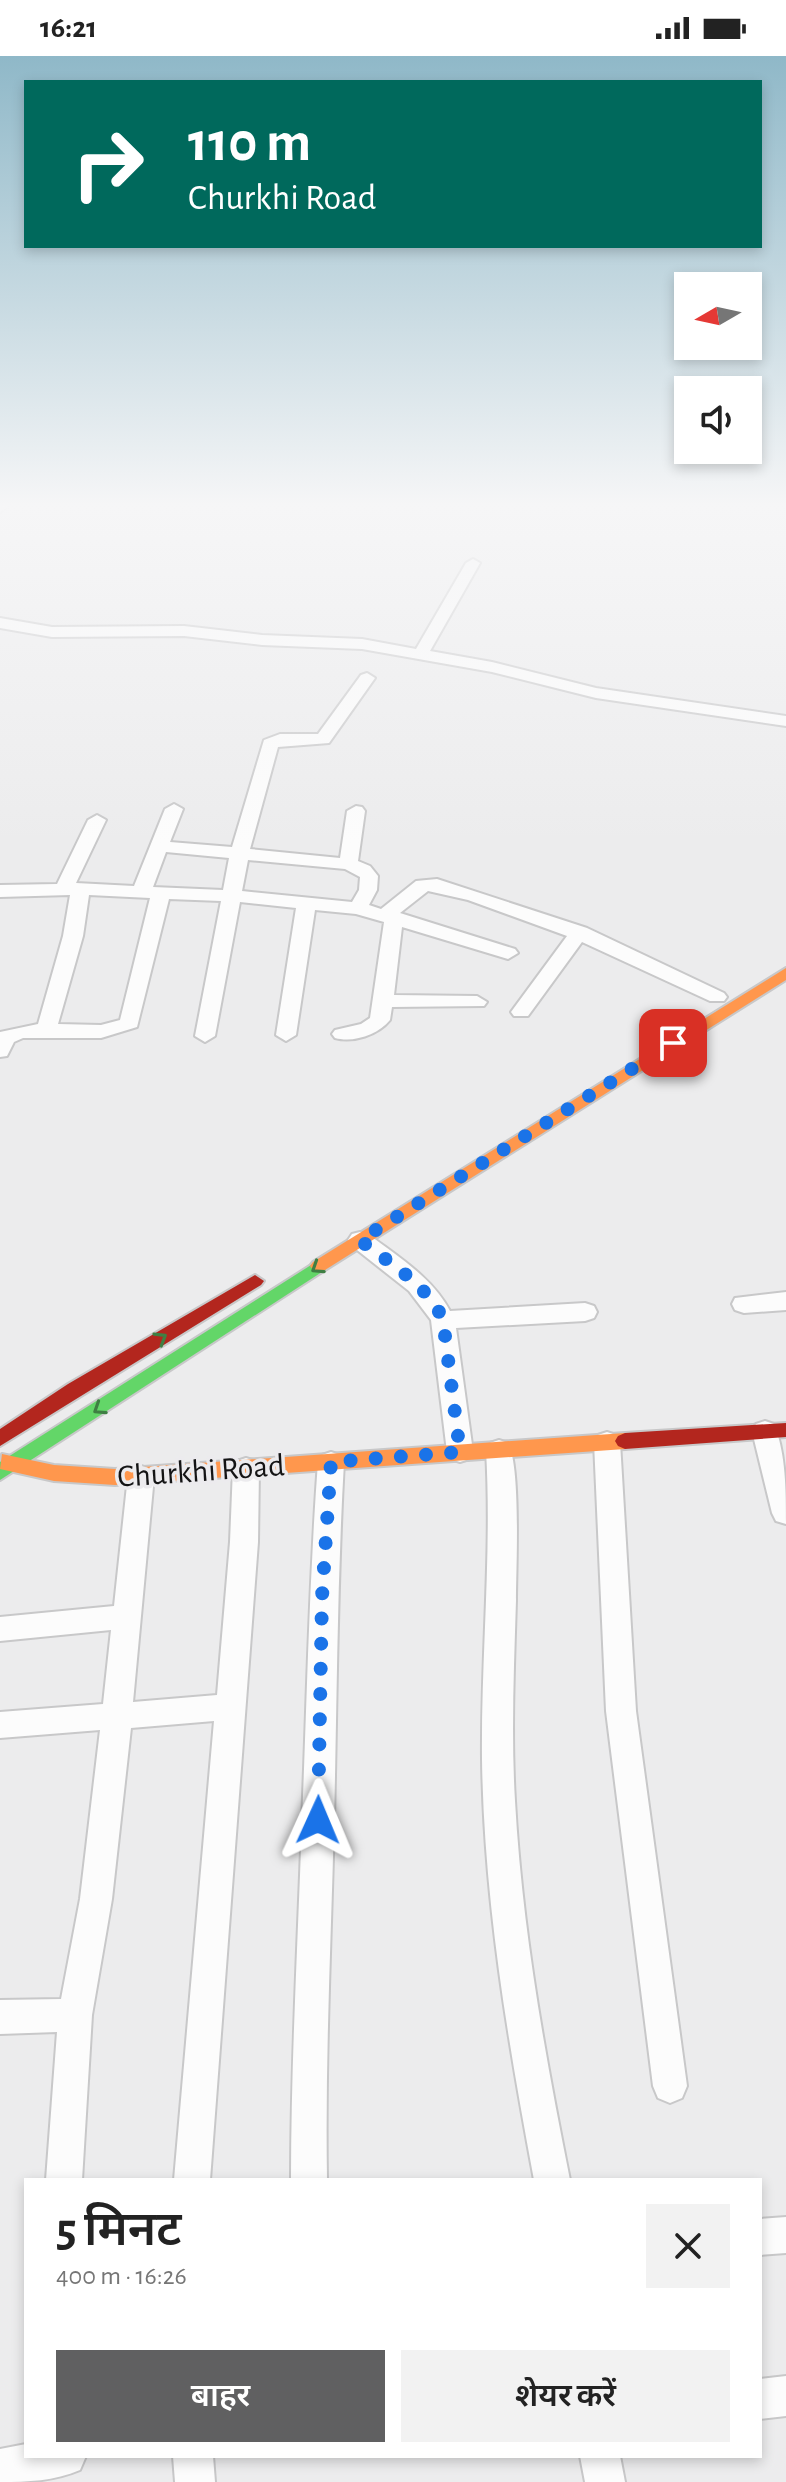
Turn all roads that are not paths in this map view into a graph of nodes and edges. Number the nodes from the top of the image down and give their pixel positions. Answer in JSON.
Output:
{"nodes":[{"id":1,"x":441,"y":618,"type":"edge"},
{"id":2,"x":0,"y":623,"type":"edge"},
{"id":3,"x":420,"y":655,"type":"junction"},
{"id":4,"x":367,"y":678,"type":"dead end"},
{"id":5,"x":786,"y":721,"type":"edge"},
{"id":6,"x":174,"y":809,"type":"dead end"},
{"id":7,"x":356,"y":811,"type":"dead end"},
{"id":8,"x":97,"y":820,"type":"dead end"},
{"id":9,"x":159,"y":846,"type":"junction"},
{"id":10,"x":240,"y":851,"type":"junction"},
{"id":11,"x":348,"y":864,"type":"junction"},
{"id":12,"x":72,"y":889,"type":"junction"},
{"id":13,"x":0,"y":891,"type":"edge"},
{"id":14,"x":151,"y":892,"type":"junction"},
{"id":15,"x":232,"y":896,"type":"junction"},
{"id":16,"x":306,"y":903,"type":"junction"},
{"id":17,"x":358,"y":908,"type":"junction"},
{"id":18,"x":390,"y":915,"type":"junction"},
{"id":19,"x":580,"y":932,"type":"junction"},
{"id":20,"x":508,"y":953,"type":"dead end"},
{"id":21,"x":786,"y":954,"type":"edge"},
{"id":22,"x":786,"y":973,"type":"edge"},
{"id":23,"x":717,"y":997,"type":"junction"},
{"id":24,"x":383,"y":1001,"type":"junction"},
{"id":25,"x":477,"y":1002,"type":"dead end"},
{"id":26,"x":521,"y":1012,"type":"dead end"},
{"id":27,"x":46,"y":1031,"type":"junction"},
{"id":28,"x":342,"y":1034,"type":"dead end"},
{"id":29,"x":286,"y":1035,"type":"dead end"},
{"id":30,"x":205,"y":1036,"type":"dead end"},
{"id":31,"x":1,"y":1045,"type":"edge"},
{"id":32,"x":497,"y":1132,"type":"dead end"},
{"id":33,"x":360,"y":1240,"type":"junction"},
{"id":34,"x":274,"y":1270,"type":"dead end"},
{"id":35,"x":786,"y":1301,"type":"edge"},
{"id":36,"x":744,"y":1304,"type":"dead end"},
{"id":37,"x":585,"y":1312,"type":"dead end"},
{"id":38,"x":443,"y":1320,"type":"junction"},
{"id":39,"x":776,"y":1430,"type":"edge"},
{"id":40,"x":0,"y":1439,"type":"edge"},
{"id":41,"x":607,"y":1442,"type":"junction"},
{"id":42,"x":499,"y":1450,"type":"junction"},
{"id":43,"x":460,"y":1452,"type":"junction"},
{"id":44,"x":331,"y":1462,"type":"junction"},
{"id":45,"x":4,"y":1466,"type":"edge"},
{"id":46,"x":246,"y":1468,"type":"junction"},
{"id":47,"x":141,"y":1476,"type":"junction"},
{"id":48,"x":786,"y":1513,"type":"edge"},
{"id":49,"x":127,"y":1617,"type":"junction"},
{"id":50,"x":0,"y":1629,"type":"edge"},
{"id":51,"x":229,"y":1707,"type":"junction"},
{"id":52,"x":115,"y":1715,"type":"junction"},
{"id":53,"x":0,"y":1725,"type":"edge"},
{"id":54,"x":75,"y":2015,"type":"junction"},
{"id":55,"x":0,"y":2017,"type":"edge"},
{"id":56,"x":670,"y":2086,"type":"dead end"},
{"id":57,"x":64,"y":2178,"type":"edge"},
{"id":58,"x":192,"y":2178,"type":"edge"},
{"id":59,"x":309,"y":2178,"type":"edge"},
{"id":60,"x":552,"y":2178,"type":"edge"},
{"id":61,"x":786,"y":2235,"type":"edge"},
{"id":62,"x":762,"y":2237,"type":"edge"},
{"id":63,"x":786,"y":2396,"type":"edge"},
{"id":64,"x":762,"y":2399,"type":"edge"},
{"id":65,"x":193,"y":2458,"type":"edge"},
{"id":66,"x":600,"y":2458,"type":"edge"},
{"id":67,"x":195,"y":2482,"type":"edge"},
{"id":68,"x":605,"y":2482,"type":"edge"}],
"edges":[{"from":1,"to":3,"type":"street"},
{"from":2,"to":3,"type":"street"},
{"from":3,"to":5,"type":"street"},
{"from":4,"to":10,"type":"street"},
{"from":6,"to":9,"type":"street"},
{"from":7,"to":11,"type":"street"},
{"from":8,"to":12,"type":"street"},
{"from":9,"to":10,"type":"street"},
{"from":9,"to":14,"type":"street"},
{"from":10,"to":11,"type":"street"},
{"from":10,"to":15,"type":"street"},
{"from":11,"to":17,"type":"street"},
{"from":12,"to":13,"type":"street"},
{"from":12,"to":14,"type":"street"},
{"from":12,"to":27,"type":"street"},
{"from":14,"to":15,"type":"street"},
{"from":14,"to":27,"type":"street"},
{"from":15,"to":16,"type":"street"},
{"from":15,"to":30,"type":"street"},
{"from":16,"to":17,"type":"street"},
{"from":16,"to":29,"type":"street"},
{"from":17,"to":18,"type":"street"},
{"from":18,"to":19,"type":"street"},
{"from":18,"to":20,"type":"street"},
{"from":18,"to":24,"type":"street"},
{"from":19,"to":23,"type":"street"},
{"from":19,"to":26,"type":"street"},
{"from":21,"to":23,"type":"street"},
{"from":22,"to":33,"type":"street"},
{"from":23,"to":32,"type":"street"},
{"from":24,"to":25,"type":"street"},
{"from":24,"to":28,"type":"street"},
{"from":27,"to":31,"type":"street"},
{"from":33,"to":38,"type":"street"},
{"from":33,"to":45,"type":"street","one_way":true},
{"from":40,"to":34,"type":"street","one_way":true},
{"from":35,"to":36,"type":"street"},
{"from":37,"to":38,"type":"street"},
{"from":38,"to":43,"type":"street"},
{"from":39,"to":41,"type":"street","name":"Churkhi Road"},
{"from":39,"to":48,"type":"street"},
{"from":41,"to":42,"type":"street","name":"Churkhi Road"},
{"from":41,"to":56,"type":"street"},
{"from":42,"to":43,"type":"street","name":"Churkhi Road"},
{"from":42,"to":60,"type":"street"},
{"from":43,"to":44,"type":"street","name":"Churkhi Road"},
{"from":44,"to":46,"type":"street","name":"Churkhi Road"},
{"from":44,"to":59,"type":"street"},
{"from":45,"to":47,"type":"street","name":"Churkhi Road"},
{"from":46,"to":47,"type":"street","name":"Churkhi Road"},
{"from":46,"to":51,"type":"street"},
{"from":47,"to":49,"type":"street"},
{"from":49,"to":50,"type":"street"},
{"from":49,"to":52,"type":"street"},
{"from":51,"to":52,"type":"street"},
{"from":51,"to":58,"type":"street"},
{"from":52,"to":53,"type":"street"},
{"from":52,"to":54,"type":"street"},
{"from":54,"to":55,"type":"street"},
{"from":54,"to":57,"type":"street"},
{"from":61,"to":62,"type":"street"},
{"from":63,"to":64,"type":"street"},
{"from":65,"to":67,"type":"street"},
{"from":66,"to":68,"type":"street"}]}
